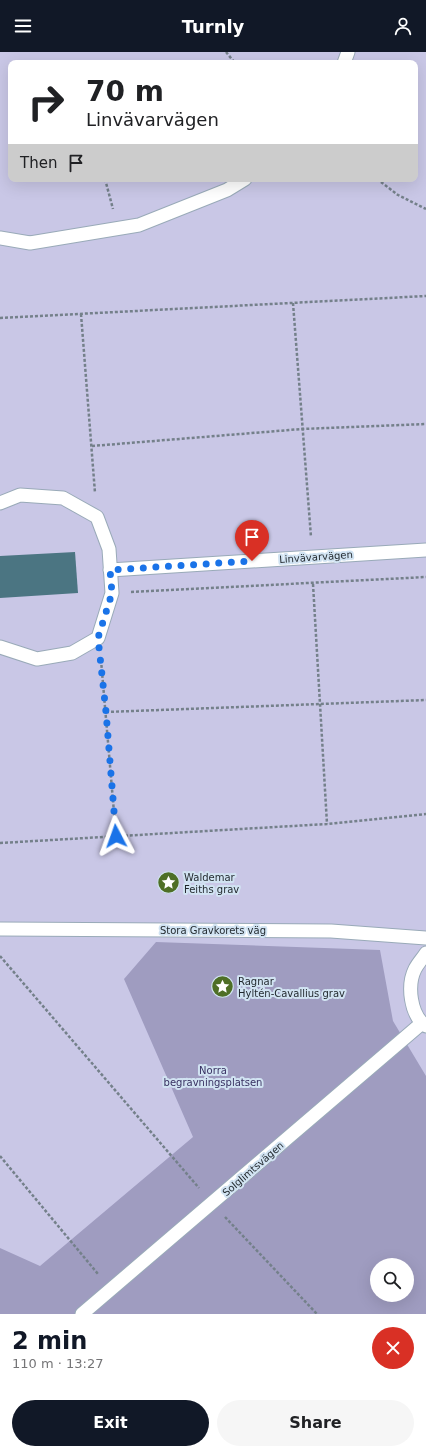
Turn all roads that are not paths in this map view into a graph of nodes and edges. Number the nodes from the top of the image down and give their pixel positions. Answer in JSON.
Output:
{"nodes":[{"id":1,"x":240,"y":182,"type":"edge"},
{"id":2,"x":0,"y":238,"type":"edge"},
{"id":3,"x":0,"y":503,"type":"edge"},
{"id":4,"x":426,"y":550,"type":"edge"},
{"id":5,"x":110,"y":570,"type":"junction"},
{"id":6,"x":0,"y":647,"type":"edge"},
{"id":7,"x":0,"y":929,"type":"edge"},
{"id":8,"x":426,"y":938,"type":"edge"},
{"id":9,"x":426,"y":953,"type":"edge"},
{"id":10,"x":424,"y":1025,"type":"edge"},
{"id":11,"x":82,"y":1314,"type":"edge"}],
"edges":[{"from":1,"to":2,"type":"lane"},
{"from":3,"to":5,"type":"lane"},
{"from":4,"to":5,"type":"lane","name":"Linvävarvägen"},
{"from":5,"to":6,"type":"lane"},
{"from":7,"to":8,"type":"lane","name":"Stora Gravkorets väg"},
{"from":9,"to":10,"type":"lane"},
{"from":10,"to":11,"type":"lane","name":"Solglimtsvägen"}]}
